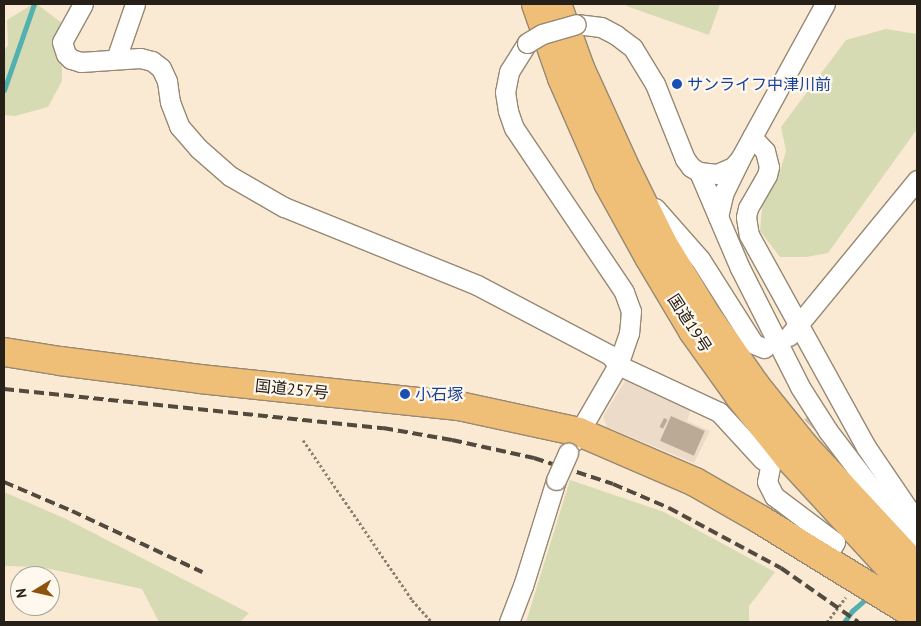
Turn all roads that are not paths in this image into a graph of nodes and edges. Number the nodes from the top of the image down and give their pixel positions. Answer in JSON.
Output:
{"nodes":[{"id":1,"x":83,"y":4,"type":"edge"},
{"id":2,"x":136,"y":4,"type":"edge"},
{"id":3,"x":536,"y":4,"type":"edge"},
{"id":4,"x":557,"y":4,"type":"edge"},
{"id":5,"x":825,"y":4,"type":"edge"},
{"id":6,"x":116,"y":59,"type":"junction"},
{"id":7,"x":752,"y":137,"type":"junction"},
{"id":8,"x":740,"y":158,"type":"junction"},
{"id":9,"x":627,"y":171,"type":"junction"},
{"id":10,"x":698,"y":172,"type":"junction"},
{"id":11,"x":917,"y":180,"type":"edge"},
{"id":12,"x":718,"y":217,"type":"junction"},
{"id":13,"x":794,"y":330,"type":"junction"},
{"id":14,"x":764,"y":348,"type":"dead end"},
{"id":15,"x":4,"y":352,"type":"edge"},
{"id":16,"x":618,"y":365,"type":"junction"},
{"id":17,"x":729,"y":404,"type":"junction"},
{"id":18,"x":573,"y":443,"type":"junction"},
{"id":19,"x":917,"y":522,"type":"edge"},
{"id":20,"x":836,"y":541,"type":"junction"},
{"id":21,"x":917,"y":548,"type":"edge"},
{"id":22,"x":917,"y":568,"type":"edge"},
{"id":23,"x":917,"y":597,"type":"edge"},
{"id":24,"x":917,"y":616,"type":"edge"},
{"id":25,"x":509,"y":622,"type":"edge"}],
"edges":[{"from":1,"to":6,"type":"street"},
{"from":2,"to":6,"type":"street"},
{"from":3,"to":17,"type":"highway","name":"国道19号"},
{"from":4,"to":9,"type":"highway","name":"国道19号"},
{"from":5,"to":7,"type":"street"},
{"from":6,"to":16,"type":"street"},
{"from":7,"to":8,"type":"street"},
{"from":7,"to":13,"type":"street"},
{"from":8,"to":10,"type":"street"},
{"from":8,"to":12,"type":"street"},
{"from":9,"to":14,"type":"street"},
{"from":9,"to":22,"type":"highway","name":"国道19号"},
{"from":10,"to":12,"type":"street"},
{"from":10,"to":16,"type":"street","bridge":true},
{"from":11,"to":13,"type":"street"},
{"from":12,"to":21,"type":"street"},
{"from":13,"to":19,"type":"street"},
{"from":15,"to":18,"type":"highway","name":"国道257号"},
{"from":16,"to":17,"type":"street"},
{"from":16,"to":18,"type":"street"},
{"from":17,"to":20,"type":"highway","name":"国道19号"},
{"from":17,"to":20,"type":"street"},
{"from":18,"to":20,"type":"highway","name":"国道257号"},
{"from":18,"to":25,"type":"street","bridge":true},
{"from":20,"to":23,"type":"highway","name":"国道19号"},
{"from":20,"to":24,"type":"highway"}]}
